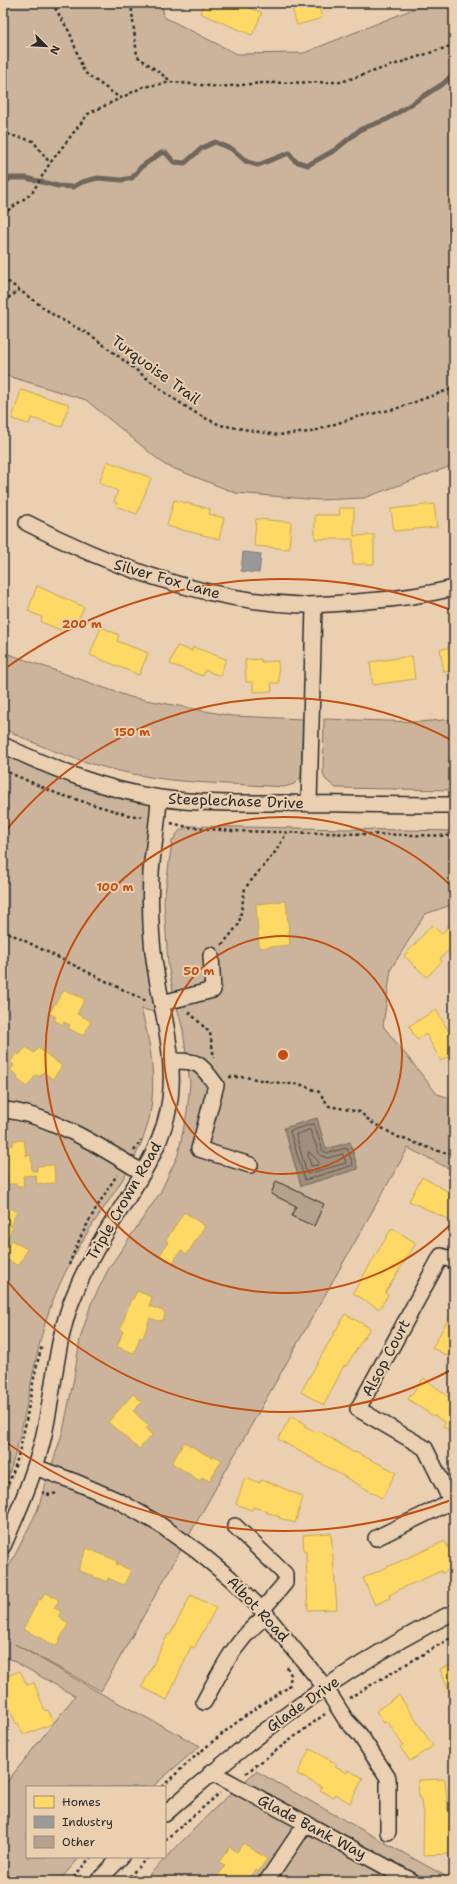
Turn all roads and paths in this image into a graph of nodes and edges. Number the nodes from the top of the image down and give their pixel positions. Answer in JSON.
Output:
{"nodes":[{"id":1,"x":4,"y":3,"type":"edge"},
{"id":2,"x":52,"y":3,"type":"edge"},
{"id":3,"x":131,"y":3,"type":"edge"},
{"id":4,"x":3,"y":37,"type":"edge"},
{"id":5,"x":454,"y":45,"type":"edge"},
{"id":6,"x":3,"y":54,"type":"edge"},
{"id":7,"x":3,"y":82,"type":"edge"},
{"id":8,"x":172,"y":82,"type":"junction"},
{"id":9,"x":120,"y":98,"type":"junction"},
{"id":10,"x":3,"y":130,"type":"edge"},
{"id":11,"x":50,"y":163,"type":"junction"},
{"id":12,"x":3,"y":214,"type":"edge"},
{"id":13,"x":3,"y":278,"type":"edge"},
{"id":14,"x":19,"y":291,"type":"junction"},
{"id":15,"x":3,"y":301,"type":"edge"},
{"id":16,"x":454,"y":388,"type":"edge"},
{"id":17,"x":27,"y":523,"type":"dead end"},
{"id":18,"x":454,"y":588,"type":"edge"},
{"id":19,"x":314,"y":605,"type":"junction"},
{"id":20,"x":3,"y":745,"type":"edge"},
{"id":21,"x":3,"y":770,"type":"edge"},
{"id":22,"x":159,"y":798,"type":"junction"},
{"id":23,"x":309,"y":804,"type":"junction"},
{"id":24,"x":454,"y":805,"type":"edge"},
{"id":25,"x":158,"y":819,"type":"junction"},
{"id":26,"x":287,"y":832,"type":"junction"},
{"id":27,"x":454,"y":836,"type":"edge"},
{"id":28,"x":3,"y":930,"type":"edge"},
{"id":29,"x":211,"y":955,"type":"joint"},
{"id":30,"x":162,"y":1005,"type":"junction"},
{"id":31,"x":186,"y":1009,"type":"dead end"},
{"id":32,"x":171,"y":1061,"type":"junction"},
{"id":33,"x":214,"y":1062,"type":"dead end"},
{"id":34,"x":224,"y":1077,"type":"dead end"},
{"id":35,"x":3,"y":1110,"type":"edge"},
{"id":36,"x":454,"y":1153,"type":"edge"},
{"id":37,"x":250,"y":1165,"type":"dead end"},
{"id":38,"x":143,"y":1173,"type":"junction"},
{"id":39,"x":454,"y":1261,"type":"edge"},
{"id":40,"x":35,"y":1467,"type":"junction"},
{"id":41,"x":28,"y":1487,"type":"junction"},
{"id":42,"x":63,"y":1493,"type":"dead end"},
{"id":43,"x":453,"y":1503,"type":"edge"},
{"id":44,"x":235,"y":1526,"type":"dead end"},
{"id":45,"x":376,"y":1538,"type":"dead end"},
{"id":46,"x":3,"y":1546,"type":"edge"},
{"id":47,"x":265,"y":1612,"type":"junction"},
{"id":48,"x":454,"y":1612,"type":"edge"},
{"id":49,"x":454,"y":1636,"type":"edge"},
{"id":50,"x":286,"y":1665,"type":"dead end"},
{"id":51,"x":325,"y":1687,"type":"junction"},
{"id":52,"x":204,"y":1702,"type":"dead end"},
{"id":53,"x":337,"y":1706,"type":"junction"},
{"id":54,"x":211,"y":1772,"type":"junction"},
{"id":55,"x":231,"y":1784,"type":"junction"},
{"id":56,"x":163,"y":1786,"type":"edge"},
{"id":57,"x":166,"y":1813,"type":"edge"},
{"id":58,"x":306,"y":1823,"type":"junction"},
{"id":59,"x":388,"y":1832,"type":"dead end"},
{"id":60,"x":166,"y":1839,"type":"edge"},
{"id":61,"x":90,"y":1858,"type":"edge"},
{"id":62,"x":120,"y":1858,"type":"edge"},
{"id":63,"x":147,"y":1858,"type":"edge"},
{"id":64,"x":70,"y":1881,"type":"edge"},
{"id":65,"x":98,"y":1881,"type":"edge"},
{"id":66,"x":125,"y":1881,"type":"edge"},
{"id":67,"x":267,"y":1881,"type":"edge"},
{"id":68,"x":412,"y":1881,"type":"edge"}],
"edges":[{"from":1,"to":4,"type":"path"},
{"from":2,"to":9,"type":"path"},
{"from":3,"to":8,"type":"path"},
{"from":5,"to":8,"type":"path"},
{"from":6,"to":7,"type":"path"},
{"from":8,"to":9,"type":"path"},
{"from":9,"to":11,"type":"path"},
{"from":10,"to":11,"type":"path"},
{"from":11,"to":12,"type":"path"},
{"from":13,"to":14,"type":"path","name":"Turquoise Trail"},
{"from":14,"to":15,"type":"path"},
{"from":14,"to":16,"type":"path","name":"Turquoise Trail"},
{"from":17,"to":19,"type":"street","name":"Silver Fox Lane"},
{"from":18,"to":19,"type":"street","name":"Silver Fox Lane"},
{"from":19,"to":23,"type":"street"},
{"from":20,"to":22,"type":"street","name":"Steeplechase Drive"},
{"from":21,"to":25,"type":"path"},
{"from":22,"to":23,"type":"street","name":"Steeplechase Drive"},
{"from":22,"to":25,"type":"street","name":"Triple Crown Road"},
{"from":23,"to":24,"type":"street","name":"Steeplechase Drive"},
{"from":25,"to":26,"type":"path"},
{"from":25,"to":30,"type":"street","name":"Triple Crown Road"},
{"from":26,"to":27,"type":"path"},
{"from":26,"to":29,"type":"path"},
{"from":28,"to":30,"type":"path"},
{"from":29,"to":30,"type":"street"},
{"from":30,"to":32,"type":"street","name":"Triple Crown Road"},
{"from":31,"to":33,"type":"path"},
{"from":32,"to":37,"type":"street"},
{"from":32,"to":38,"type":"street","name":"Triple Crown Road"},
{"from":34,"to":36,"type":"path"},
{"from":35,"to":38,"type":"street"},
{"from":38,"to":40,"type":"street","name":"Triple Crown Road"},
{"from":39,"to":43,"type":"street","name":"Alsop Court"},
{"from":40,"to":41,"type":"street","name":"Triple Crown Road"},
{"from":40,"to":47,"type":"street","name":"Albot Road"},
{"from":41,"to":42,"type":"path"},
{"from":41,"to":46,"type":"street","name":"Triple Crown Road"},
{"from":43,"to":45,"type":"street"},
{"from":44,"to":47,"type":"street"},
{"from":47,"to":51,"type":"street","name":"Albot Road"},
{"from":47,"to":52,"type":"street"},
{"from":48,"to":51,"type":"street","name":"Glade Drive"},
{"from":49,"to":53,"type":"path"},
{"from":50,"to":56,"type":"path"},
{"from":51,"to":53,"type":"street","name":"Albot Road"},
{"from":51,"to":54,"type":"street","name":"Glade Drive"},
{"from":53,"to":55,"type":"path"},
{"from":53,"to":59,"type":"street","name":"Albot Road"},
{"from":54,"to":55,"type":"street","name":"Glade Bank Way"},
{"from":54,"to":57,"type":"street","name":"Glade Drive"},
{"from":55,"to":58,"type":"street","name":"Glade Bank Way"},
{"from":55,"to":60,"type":"path"},
{"from":58,"to":67,"type":"street"},
{"from":58,"to":68,"type":"street","name":"Glade Bank Way"},
{"from":61,"to":64,"type":"path"},
{"from":62,"to":65,"type":"street"},
{"from":63,"to":66,"type":"path"}]}
